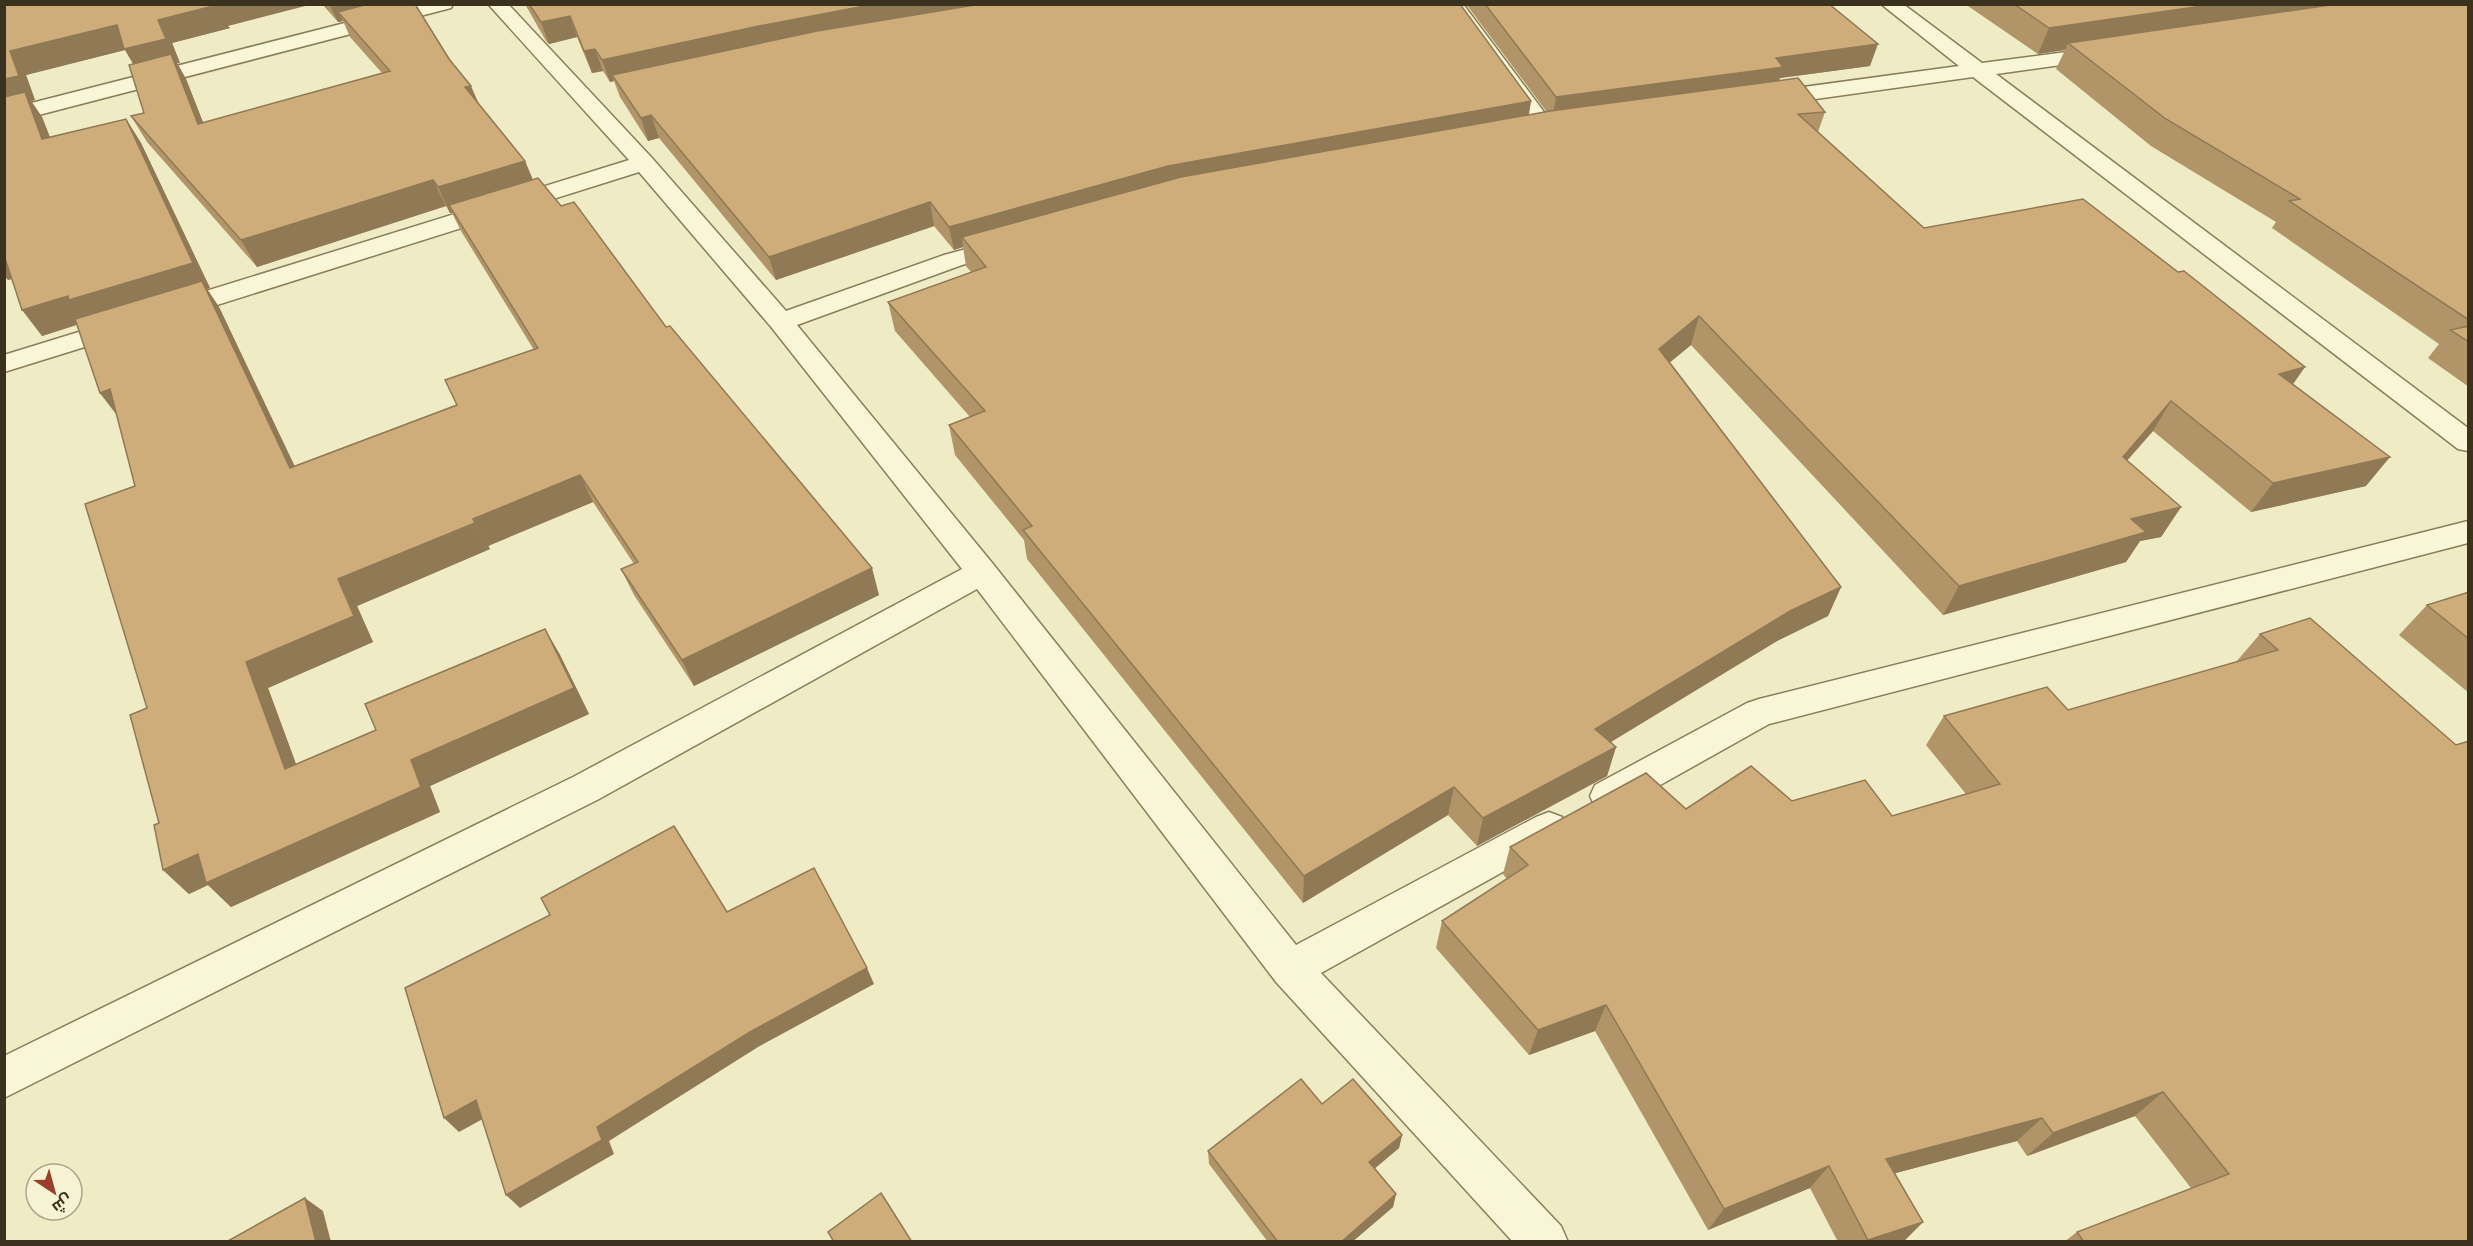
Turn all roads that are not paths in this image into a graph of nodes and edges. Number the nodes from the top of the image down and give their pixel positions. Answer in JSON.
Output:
{"nodes":[{"id":1,"x":444,"y":4,"type":"edge"},
{"id":2,"x":497,"y":4,"type":"edge"},
{"id":3,"x":1453,"y":4,"type":"edge"},
{"id":4,"x":1890,"y":4,"type":"edge"},
{"id":5,"x":2130,"y":50,"type":"edge"},
{"id":6,"x":1979,"y":71,"type":"junction"},
{"id":7,"x":1744,"y":102,"type":"edge"},
{"id":8,"x":4,"y":117,"type":"edge"},
{"id":9,"x":1569,"y":126,"type":"edge"},
{"id":10,"x":1545,"y":129,"type":"junction"},
{"id":11,"x":1522,"y":133,"type":"edge"},
{"id":12,"x":644,"y":163,"type":"junction"},
{"id":13,"x":1032,"y":238,"type":"edge"},
{"id":14,"x":781,"y":322,"type":"junction"},
{"id":15,"x":4,"y":364,"type":"edge"},
{"id":16,"x":2469,"y":442,"type":"edge"},
{"id":17,"x":2469,"y":532,"type":"edge"},
{"id":18,"x":982,"y":573,"type":"junction"},
{"id":19,"x":1290,"y":969,"type":"junction"},
{"id":20,"x":4,"y":1078,"type":"edge"},
{"id":21,"x":1545,"y":1242,"type":"edge"}],
"edges":[{"from":1,"to":8,"type":"street"},
{"from":2,"to":12,"type":"street"},
{"from":3,"to":10,"type":"street"},
{"from":4,"to":6,"type":"street"},
{"from":5,"to":6,"type":"street"},
{"from":6,"to":7,"type":"street"},
{"from":6,"to":16,"type":"street"},
{"from":9,"to":10,"type":"street"},
{"from":10,"to":11,"type":"street"},
{"from":12,"to":14,"type":"street"},
{"from":12,"to":15,"type":"street"},
{"from":13,"to":14,"type":"street"},
{"from":14,"to":18,"type":"street"},
{"from":17,"to":19,"type":"street"},
{"from":18,"to":19,"type":"street"},
{"from":18,"to":20,"type":"street"},
{"from":19,"to":21,"type":"street"}]}
